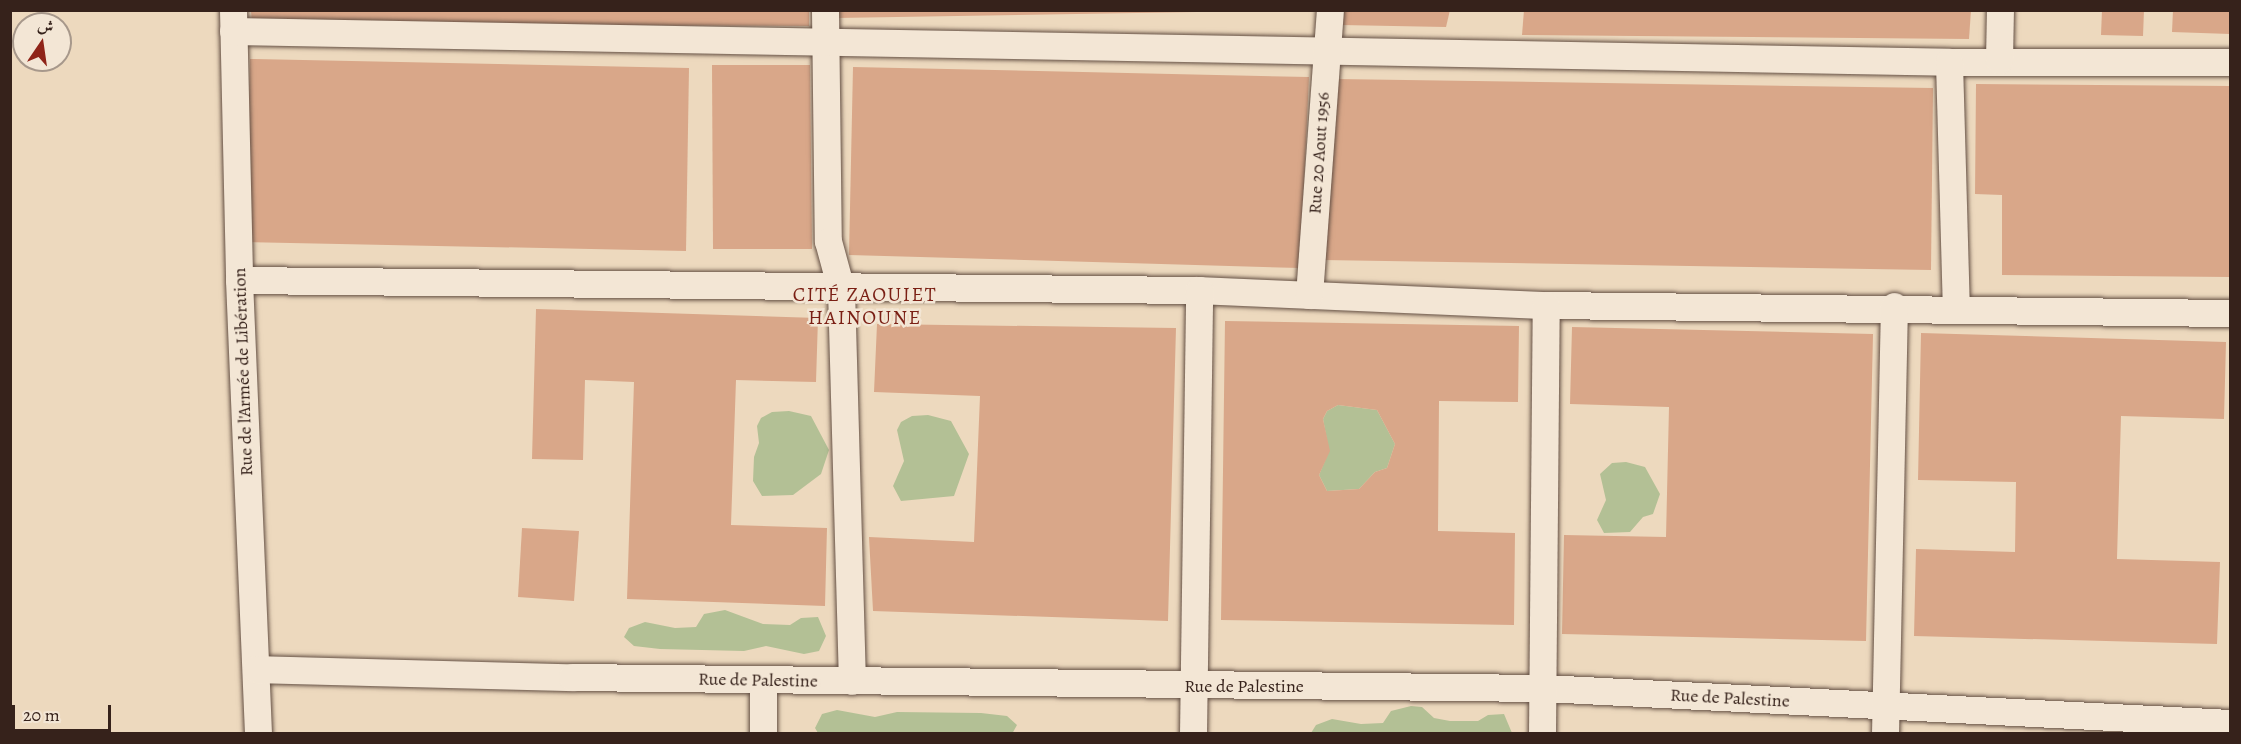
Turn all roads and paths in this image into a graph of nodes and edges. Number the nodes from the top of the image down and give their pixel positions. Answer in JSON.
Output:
{"nodes":[{"id":1,"x":825,"y":10,"type":"edge"},
{"id":2,"x":1330,"y":10,"type":"edge"},
{"id":3,"x":2000,"y":10,"type":"edge"},
{"id":4,"x":233,"y":21,"type":"edge"},
{"id":5,"x":825,"y":43,"type":"junction"},
{"id":6,"x":1327,"y":49,"type":"junction"},
{"id":7,"x":1999,"y":60,"type":"junction"},
{"id":8,"x":1949,"y":62,"type":"junction"},
{"id":9,"x":2230,"y":62,"type":"edge"},
{"id":10,"x":239,"y":280,"type":"junction"},
{"id":11,"x":841,"y":289,"type":"junction"},
{"id":12,"x":1199,"y":290,"type":"junction"},
{"id":13,"x":1309,"y":295,"type":"junction"},
{"id":14,"x":1546,"y":305,"type":"junction"},
{"id":15,"x":1894,"y":306,"type":"junction"},
{"id":16,"x":1956,"y":308,"type":"junction"},
{"id":17,"x":2230,"y":313,"type":"edge"},
{"id":18,"x":256,"y":669,"type":"junction"},
{"id":19,"x":763,"y":680,"type":"junction"},
{"id":20,"x":852,"y":681,"type":"junction"},
{"id":21,"x":1195,"y":685,"type":"junction"},
{"id":22,"x":1544,"y":688,"type":"junction"},
{"id":23,"x":1886,"y":706,"type":"junction"},
{"id":24,"x":2230,"y":723,"type":"edge"},
{"id":25,"x":2071,"y":725,"type":"edge"},
{"id":26,"x":258,"y":734,"type":"edge"},
{"id":27,"x":763,"y":734,"type":"edge"},
{"id":28,"x":1193,"y":734,"type":"edge"},
{"id":29,"x":1542,"y":734,"type":"edge"},
{"id":30,"x":1885,"y":734,"type":"edge"}],
"edges":[{"from":1,"to":5,"type":"street"},
{"from":2,"to":6,"type":"street","name":"Rue 20 Aout 1956"},
{"from":3,"to":7,"type":"street"},
{"from":4,"to":5,"type":"street"},
{"from":4,"to":10,"type":"street","name":"Rue de l'Armée de Libération"},
{"from":5,"to":6,"type":"street"},
{"from":5,"to":11,"type":"street"},
{"from":6,"to":8,"type":"street"},
{"from":6,"to":13,"type":"street","name":"Rue 20 Aout 1956"},
{"from":7,"to":8,"type":"street"},
{"from":7,"to":9,"type":"street"},
{"from":8,"to":16,"type":"street"},
{"from":10,"to":11,"type":"street"},
{"from":10,"to":18,"type":"street","name":"Rue de l'Armée de Libération"},
{"from":11,"to":12,"type":"street"},
{"from":11,"to":20,"type":"street"},
{"from":12,"to":13,"type":"street"},
{"from":12,"to":21,"type":"street"},
{"from":13,"to":14,"type":"street"},
{"from":14,"to":15,"type":"street"},
{"from":14,"to":22,"type":"street"},
{"from":15,"to":16,"type":"street"},
{"from":15,"to":23,"type":"street"},
{"from":16,"to":17,"type":"street"},
{"from":18,"to":19,"type":"street","name":"Rue de Palestine"},
{"from":18,"to":26,"type":"street","name":"Rue de l'Armée de Libération"},
{"from":19,"to":20,"type":"street","name":"Rue de Palestine"},
{"from":19,"to":27,"type":"street"},
{"from":20,"to":21,"type":"street","name":"Rue de Palestine"},
{"from":21,"to":22,"type":"street","name":"Rue de Palestine"},
{"from":21,"to":28,"type":"street"},
{"from":22,"to":23,"type":"street","name":"Rue de Palestine"},
{"from":22,"to":29,"type":"street"},
{"from":23,"to":25,"type":"street","name":"Rue de Palestine"},
{"from":23,"to":30,"type":"street"},
{"from":24,"to":25,"type":"street","name":"Rue de Palestine"}]}
